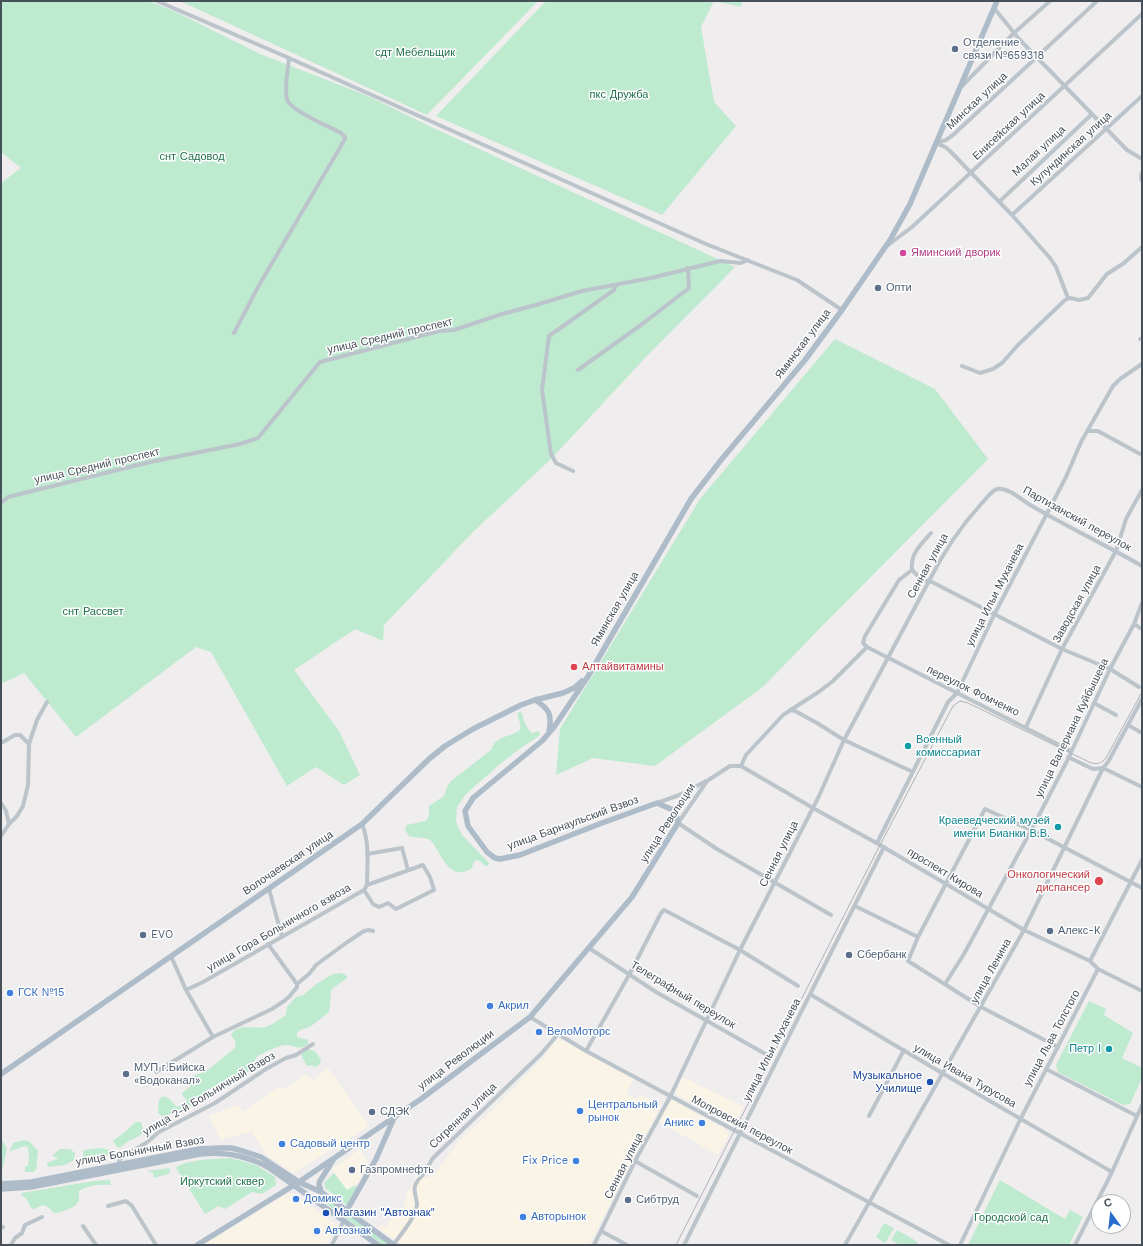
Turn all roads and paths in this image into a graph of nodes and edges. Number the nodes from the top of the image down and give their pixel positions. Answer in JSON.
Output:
{"nodes":[{"id":1,"x":157,"y":1,"type":"edge"},
{"id":2,"x":997,"y":1,"type":"edge"},
{"id":3,"x":1050,"y":1,"type":"edge"},
{"id":4,"x":1098,"y":1,"type":"edge"},
{"id":5,"x":994,"y":8,"type":"junction"},
{"id":6,"x":1142,"y":14,"type":"edge"},
{"id":7,"x":1014,"y":33,"type":"junction"},
{"id":8,"x":1037,"y":57,"type":"junction"},
{"id":9,"x":289,"y":58,"type":"junction"},
{"id":10,"x":1065,"y":86,"type":"junction"},
{"id":11,"x":959,"y":90,"type":"junction"},
{"id":12,"x":1142,"y":96,"type":"edge"},
{"id":13,"x":1092,"y":114,"type":"junction"},
{"id":14,"x":1106,"y":129,"type":"junction"},
{"id":15,"x":936,"y":143,"type":"junction"},
{"id":16,"x":1142,"y":159,"type":"edge"},
{"id":17,"x":971,"y":173,"type":"junction"},
{"id":18,"x":1142,"y":173,"type":"edge"},
{"id":19,"x":1142,"y":181,"type":"edge"},
{"id":20,"x":999,"y":202,"type":"junction"},
{"id":21,"x":1012,"y":215,"type":"junction"},
{"id":22,"x":885,"y":247,"type":"junction"},
{"id":23,"x":1142,"y":247,"type":"edge"},
{"id":24,"x":748,"y":260,"type":"junction"},
{"id":25,"x":688,"y":268,"type":"junction"},
{"id":26,"x":616,"y":285,"type":"junction"},
{"id":27,"x":1068,"y":298,"type":"junction"},
{"id":28,"x":842,"y":310,"type":"junction"},
{"id":29,"x":234,"y":333,"type":"dead end"},
{"id":30,"x":1142,"y":364,"type":"edge"},
{"id":31,"x":962,"y":366,"type":"dead end"},
{"id":32,"x":578,"y":370,"type":"dead end"},
{"id":33,"x":1088,"y":431,"type":"junction"},
{"id":34,"x":1142,"y":455,"type":"edge"},
{"id":35,"x":573,"y":471,"type":"dead end"},
{"id":36,"x":1002,"y":490,"type":"joint"},
{"id":37,"x":1142,"y":490,"type":"edge"},
{"id":38,"x":1,"y":503,"type":"edge"},
{"id":39,"x":1046,"y":514,"type":"junction"},
{"id":40,"x":931,"y":533,"type":"dead end"},
{"id":41,"x":1116,"y":551,"type":"junction"},
{"id":42,"x":1142,"y":566,"type":"edge"},
{"id":43,"x":912,"y":570,"type":"junction"},
{"id":44,"x":929,"y":581,"type":"junction"},
{"id":45,"x":1142,"y":603,"type":"edge"},
{"id":46,"x":994,"y":615,"type":"junction"},
{"id":47,"x":1134,"y":624,"type":"junction"},
{"id":48,"x":1142,"y":629,"type":"edge"},
{"id":49,"x":867,"y":647,"type":"junction"},
{"id":50,"x":1062,"y":649,"type":"junction"},
{"id":51,"x":887,"y":658,"type":"junction"},
{"id":52,"x":1110,"y":669,"type":"junction"},
{"id":53,"x":587,"y":678,"type":"junction"},
{"id":54,"x":1139,"y":687,"type":"dead end"},
{"id":55,"x":957,"y":693,"type":"junction"},
{"id":56,"x":1142,"y":699,"type":"edge"},
{"id":57,"x":535,"y":700,"type":"junction"},
{"id":58,"x":47,"y":702,"type":"dead end"},
{"id":59,"x":1094,"y":703,"type":"junction"},
{"id":60,"x":790,"y":710,"type":"junction"},
{"id":61,"x":1116,"y":715,"type":"dead end"},
{"id":62,"x":1128,"y":725,"type":"junction"},
{"id":63,"x":1026,"y":727,"type":"junction"},
{"id":64,"x":549,"y":733,"type":"junction"},
{"id":65,"x":1142,"y":733,"type":"edge"},
{"id":66,"x":844,"y":740,"type":"junction"},
{"id":67,"x":1,"y":742,"type":"edge"},
{"id":68,"x":29,"y":744,"type":"junction"},
{"id":69,"x":1070,"y":751,"type":"junction"},
{"id":70,"x":1068,"y":757,"type":"junction"},
{"id":71,"x":741,"y":766,"type":"junction"},
{"id":72,"x":1103,"y":768,"type":"junction"},
{"id":73,"x":913,"y":772,"type":"junction"},
{"id":74,"x":707,"y":781,"type":"junction"},
{"id":75,"x":1142,"y":788,"type":"edge"},
{"id":76,"x":1,"y":803,"type":"edge"},
{"id":77,"x":657,"y":803,"type":"junction"},
{"id":78,"x":813,"y":808,"type":"junction"},
{"id":79,"x":678,"y":823,"type":"junction"},
{"id":80,"x":9,"y":824,"type":"junction"},
{"id":81,"x":362,"y":824,"type":"junction"},
{"id":82,"x":1031,"y":830,"type":"junction"},
{"id":83,"x":1,"y":836,"type":"edge"},
{"id":84,"x":877,"y":843,"type":"junction"},
{"id":85,"x":884,"y":847,"type":"junction"},
{"id":86,"x":1065,"y":847,"type":"junction"},
{"id":87,"x":367,"y":854,"type":"junction"},
{"id":88,"x":1142,"y":860,"type":"edge"},
{"id":89,"x":408,"y":870,"type":"junction"},
{"id":90,"x":1130,"y":882,"type":"junction"},
{"id":91,"x":774,"y":883,"type":"junction"},
{"id":92,"x":946,"y":883,"type":"junction"},
{"id":93,"x":365,"y":887,"type":"junction"},
{"id":94,"x":1142,"y":888,"type":"edge"},
{"id":95,"x":269,"y":889,"type":"junction"},
{"id":96,"x":855,"y":906,"type":"junction"},
{"id":97,"x":988,"y":909,"type":"junction"},
{"id":98,"x":831,"y":915,"type":"dead end"},
{"id":99,"x":1024,"y":930,"type":"junction"},
{"id":100,"x":373,"y":931,"type":"dead end"},
{"id":101,"x":282,"y":936,"type":"junction"},
{"id":102,"x":918,"y":937,"type":"junction"},
{"id":103,"x":268,"y":944,"type":"junction"},
{"id":104,"x":589,"y":948,"type":"junction"},
{"id":105,"x":740,"y":950,"type":"junction"},
{"id":106,"x":171,"y":956,"type":"junction"},
{"id":107,"x":1090,"y":961,"type":"junction"},
{"id":108,"x":1098,"y":969,"type":"junction"},
{"id":109,"x":629,"y":975,"type":"junction"},
{"id":110,"x":297,"y":984,"type":"junction"},
{"id":111,"x":945,"y":984,"type":"junction"},
{"id":112,"x":798,"y":986,"type":"dead end"},
{"id":113,"x":186,"y":990,"type":"junction"},
{"id":114,"x":1142,"y":991,"type":"edge"},
{"id":115,"x":810,"y":994,"type":"junction"},
{"id":116,"x":981,"y":1007,"type":"junction"},
{"id":117,"x":530,"y":1017,"type":"junction"},
{"id":118,"x":707,"y":1022,"type":"junction"},
{"id":119,"x":558,"y":1034,"type":"junction"},
{"id":120,"x":213,"y":1037,"type":"junction"},
{"id":121,"x":313,"y":1044,"type":"dead end"},
{"id":122,"x":1058,"y":1047,"type":"junction"},
{"id":123,"x":904,"y":1050,"type":"junction"},
{"id":124,"x":586,"y":1051,"type":"junction"},
{"id":125,"x":769,"y":1056,"type":"dead end"},
{"id":126,"x":1046,"y":1069,"type":"junction"},
{"id":127,"x":156,"y":1072,"type":"dead end"},
{"id":128,"x":942,"y":1072,"type":"junction"},
{"id":129,"x":1,"y":1074,"type":"edge"},
{"id":130,"x":670,"y":1097,"type":"junction"},
{"id":131,"x":1142,"y":1105,"type":"edge"},
{"id":132,"x":869,"y":1116,"type":"dead end"},
{"id":133,"x":1137,"y":1116,"type":"junction"},
{"id":134,"x":394,"y":1118,"type":"junction"},
{"id":135,"x":1021,"y":1118,"type":"junction"},
{"id":136,"x":739,"y":1134,"type":"junction"},
{"id":137,"x":334,"y":1158,"type":"junction"},
{"id":138,"x":635,"y":1161,"type":"junction"},
{"id":139,"x":119,"y":1165,"type":"junction"},
{"id":140,"x":1112,"y":1172,"type":"junction"},
{"id":141,"x":297,"y":1183,"type":"junction"},
{"id":142,"x":1,"y":1184,"type":"edge"},
{"id":143,"x":1,"y":1189,"type":"edge"},
{"id":144,"x":321,"y":1192,"type":"junction"},
{"id":145,"x":697,"y":1196,"type":"dead end"},
{"id":146,"x":315,"y":1199,"type":"junction"},
{"id":147,"x":869,"y":1202,"type":"junction"},
{"id":148,"x":108,"y":1206,"type":"dead end"},
{"id":149,"x":346,"y":1210,"type":"junction"},
{"id":150,"x":42,"y":1217,"type":"dead end"},
{"id":151,"x":344,"y":1220,"type":"junction"},
{"id":152,"x":82,"y":1226,"type":"dead end"},
{"id":153,"x":601,"y":1231,"type":"junction"},
{"id":154,"x":11,"y":1245,"type":"edge"},
{"id":155,"x":96,"y":1245,"type":"edge"},
{"id":156,"x":156,"y":1245,"type":"edge"},
{"id":157,"x":197,"y":1245,"type":"edge"},
{"id":158,"x":332,"y":1245,"type":"edge"},
{"id":159,"x":378,"y":1245,"type":"edge"},
{"id":160,"x":394,"y":1245,"type":"edge"},
{"id":161,"x":594,"y":1245,"type":"edge"},
{"id":162,"x":627,"y":1245,"type":"edge"},
{"id":163,"x":684,"y":1245,"type":"edge"},
{"id":164,"x":844,"y":1245,"type":"edge"},
{"id":165,"x":949,"y":1245,"type":"edge"},
{"id":166,"x":960,"y":1245,"type":"edge"},
{"id":167,"x":1075,"y":1245,"type":"edge"}],
"edges":[{"from":1,"to":9,"type":"street"},
{"from":2,"to":5,"type":"main road","name":"Яминская улица"},
{"from":3,"to":7,"type":"street"},
{"from":4,"to":8,"type":"street","name":"Минская улица"},
{"from":5,"to":7,"type":"street"},
{"from":5,"to":11,"type":"main road","name":"Яминская улица"},
{"from":6,"to":10,"type":"street","name":"Енисейская улица"},
{"from":7,"to":8,"type":"street"},
{"from":7,"to":11,"type":"street"},
{"from":8,"to":10,"type":"street"},
{"from":8,"to":15,"type":"street","name":"Минская улица"},
{"from":9,"to":24,"type":"street"},
{"from":9,"to":29,"type":"street"},
{"from":10,"to":13,"type":"street"},
{"from":10,"to":17,"type":"street","name":"Енисейская улица"},
{"from":11,"to":15,"type":"main road","name":"Яминская улица"},
{"from":12,"to":14,"type":"street","name":"Кулундинская улица"},
{"from":13,"to":14,"type":"street"},
{"from":13,"to":20,"type":"street","name":"Малая улица"},
{"from":14,"to":16,"type":"street"},
{"from":14,"to":21,"type":"street","name":"Кулундинская улица"},
{"from":15,"to":17,"type":"street"},
{"from":15,"to":22,"type":"main road","name":"Яминская улица"},
{"from":17,"to":20,"type":"street"},
{"from":17,"to":22,"type":"street","name":"Енисейская улица"},
{"from":18,"to":19,"type":"street"},
{"from":20,"to":21,"type":"street"},
{"from":21,"to":27,"type":"street"},
{"from":22,"to":28,"type":"main road","name":"Яминская улица"},
{"from":23,"to":27,"type":"street"},
{"from":24,"to":25,"type":"street","name":"улица Средний проспект"},
{"from":24,"to":28,"type":"street"},
{"from":25,"to":26,"type":"street","name":"улица Средний проспект"},
{"from":25,"to":32,"type":"street"},
{"from":26,"to":35,"type":"street"},
{"from":26,"to":38,"type":"street","name":"улица Средний проспект"},
{"from":27,"to":31,"type":"street"},
{"from":28,"to":53,"type":"main road","name":"Яминская улица"},
{"from":30,"to":33,"type":"street","name":"улица Ильи Мухачева"},
{"from":33,"to":34,"type":"street"},
{"from":33,"to":39,"type":"street","name":"улица Ильи Мухачева"},
{"from":36,"to":39,"type":"street","name":"Партизанский переулок"},
{"from":36,"to":44,"type":"street","name":"Сенная улица"},
{"from":37,"to":41,"type":"street","name":"Заводская улица"},
{"from":39,"to":41,"type":"street","name":"Партизанский переулок"},
{"from":39,"to":46,"type":"street","name":"улица Ильи Мухачева"},
{"from":40,"to":43,"type":"street"},
{"from":41,"to":42,"type":"street","name":"Партизанский переулок"},
{"from":41,"to":50,"type":"street","name":"Заводская улица"},
{"from":43,"to":44,"type":"street"},
{"from":43,"to":49,"type":"street"},
{"from":44,"to":46,"type":"street"},
{"from":44,"to":51,"type":"street","name":"Сенная улица"},
{"from":45,"to":47,"type":"street","name":"улица Валериана Куйбышева"},
{"from":46,"to":50,"type":"street"},
{"from":46,"to":55,"type":"street","name":"улица Ильи Мухачева"},
{"from":47,"to":48,"type":"street"},
{"from":47,"to":52,"type":"street","name":"улица Валериана Куйбышева"},
{"from":49,"to":51,"type":"street","name":"переулок Фомченко"},
{"from":49,"to":60,"type":"street"},
{"from":50,"to":52,"type":"street"},
{"from":50,"to":63,"type":"street","name":"Заводская улица"},
{"from":51,"to":55,"type":"street","name":"переулок Фомченко"},
{"from":51,"to":66,"type":"street","name":"Сенная улица"},
{"from":52,"to":54,"type":"street"},
{"from":52,"to":59,"type":"street","name":"улица Валериана Куйбышева"},
{"from":53,"to":57,"type":"main road","name":"Волочаевская улица"},
{"from":53,"to":64,"type":"main road","name":"улица Барнаульский Взвоз"},
{"from":55,"to":63,"type":"street","name":"переулок Фомченко"},
{"from":55,"to":73,"type":"street","name":"улица Ильи Мухачева"},
{"from":56,"to":62,"type":"street","name":"улица Ленина"},
{"from":57,"to":64,"type":"main road"},
{"from":57,"to":81,"type":"main road","name":"Волочаевская улица"},
{"from":58,"to":68,"type":"street"},
{"from":59,"to":61,"type":"street"},
{"from":59,"to":69,"type":"street","name":"улица Валериана Куйбышева"},
{"from":60,"to":66,"type":"street"},
{"from":60,"to":71,"type":"street"},
{"from":62,"to":65,"type":"street"},
{"from":62,"to":72,"type":"street","name":"улица Ленина"},
{"from":63,"to":69,"type":"street","name":"переулок Фомченко"},
{"from":64,"to":77,"type":"main road","name":"улица Барнаульский Взвоз"},
{"from":66,"to":73,"type":"street"},
{"from":66,"to":78,"type":"street","name":"Сенная улица"},
{"from":67,"to":68,"type":"street"},
{"from":68,"to":80,"type":"street"},
{"from":69,"to":70,"type":"street","name":"улица Валериана Куйбышева"},
{"from":70,"to":72,"type":"street"},
{"from":70,"to":82,"type":"street","name":"улица Валериана Куйбышева"},
{"from":71,"to":74,"type":"street","name":"улица Революции"},
{"from":71,"to":78,"type":"street","name":"проспект Кирова"},
{"from":72,"to":75,"type":"street"},
{"from":72,"to":86,"type":"street","name":"улица Ленина"},
{"from":73,"to":84,"type":"street","name":"улица Ильи Мухачева"},
{"from":74,"to":77,"type":"street","name":"улица Барнаульский Взвоз"},
{"from":74,"to":79,"type":"street","name":"улица Революции"},
{"from":76,"to":80,"type":"street"},
{"from":77,"to":79,"type":"main road"},
{"from":78,"to":84,"type":"street","name":"проспект Кирова"},
{"from":78,"to":91,"type":"street","name":"Сенная улица"},
{"from":79,"to":91,"type":"street"},
{"from":79,"to":104,"type":"main road","name":"улица Революции"},
{"from":80,"to":83,"type":"street"},
{"from":81,"to":87,"type":"street","name":"улица Гора Больничного взвоза"},
{"from":81,"to":95,"type":"main road","name":"Волочаевская улица"},
{"from":82,"to":86,"type":"street"},
{"from":82,"to":92,"type":"street"},
{"from":82,"to":97,"type":"street","name":"улица Валериана Куйбышева"},
{"from":84,"to":85,"type":"street","name":"проспект Кирова"},
{"from":85,"to":92,"type":"street","name":"проспект Кирова"},
{"from":85,"to":96,"type":"street","name":"улица Ильи Мухачева"},
{"from":86,"to":90,"type":"street"},
{"from":86,"to":99,"type":"street","name":"улица Ленина"},
{"from":87,"to":89,"type":"street"},
{"from":87,"to":93,"type":"street","name":"улица Гора Больничного взвоза"},
{"from":88,"to":90,"type":"street"},
{"from":89,"to":93,"type":"street"},
{"from":89,"to":93,"type":"street"},
{"from":90,"to":94,"type":"street"},
{"from":90,"to":107,"type":"street"},
{"from":91,"to":98,"type":"street"},
{"from":91,"to":105,"type":"street","name":"Сенная улица"},
{"from":92,"to":97,"type":"street","name":"проспект Кирова"},
{"from":92,"to":102,"type":"street"},
{"from":93,"to":101,"type":"street","name":"улица Гора Больничного взвоза"},
{"from":95,"to":101,"type":"street"},
{"from":95,"to":106,"type":"main road","name":"Волочаевская улица"},
{"from":96,"to":102,"type":"street"},
{"from":96,"to":115,"type":"street","name":"улица Ильи Мухачева"},
{"from":97,"to":99,"type":"street","name":"проспект Кирова"},
{"from":97,"to":111,"type":"street","name":"улица Валериана Куйбышева"},
{"from":99,"to":107,"type":"street","name":"проспект Кирова"},
{"from":99,"to":116,"type":"street","name":"улица Ленина"},
{"from":100,"to":110,"type":"street"},
{"from":101,"to":103,"type":"street","name":"улица Гора Больничного взвоза"},
{"from":102,"to":111,"type":"street"},
{"from":103,"to":110,"type":"street"},
{"from":103,"to":113,"type":"street","name":"улица Гора Больничного взвоза"},
{"from":104,"to":109,"type":"street","name":"Телеграфный переулок"},
{"from":104,"to":117,"type":"main road","name":"улица Революции"},
{"from":105,"to":109,"type":"street"},
{"from":105,"to":112,"type":"street"},
{"from":105,"to":118,"type":"street","name":"Сенная улица"},
{"from":106,"to":113,"type":"street"},
{"from":106,"to":129,"type":"main road","name":"Волочаевская улица"},
{"from":107,"to":108,"type":"street","name":"проспект Кирова"},
{"from":108,"to":114,"type":"street","name":"проспект Кирова"},
{"from":108,"to":122,"type":"street","name":"улица Льва Толстого"},
{"from":109,"to":118,"type":"street","name":"Телеграфный переулок"},
{"from":109,"to":124,"type":"street"},
{"from":110,"to":120,"type":"street"},
{"from":111,"to":116,"type":"street"},
{"from":113,"to":120,"type":"street"},
{"from":115,"to":123,"type":"street","name":"улица Ивана Турусова"},
{"from":115,"to":136,"type":"street","name":"улица Ильи Мухачева"},
{"from":116,"to":122,"type":"street"},
{"from":116,"to":128,"type":"street","name":"улица Ленина"},
{"from":117,"to":119,"type":"street","name":"Мопровский переулок"},
{"from":117,"to":134,"type":"main road","name":"улица Революции"},
{"from":118,"to":125,"type":"street","name":"Телеграфный переулок"},
{"from":118,"to":130,"type":"street","name":"Сенная улица"},
{"from":119,"to":124,"type":"street","name":"Мопровский переулок"},
{"from":119,"to":160,"type":"street","name":"Согренная улица"},
{"from":120,"to":127,"type":"street"},
{"from":121,"to":139,"type":"street","name":"улица 2-й Больничный Взвоз"},
{"from":122,"to":126,"type":"street","name":"улица Льва Толстого"},
{"from":123,"to":128,"type":"street","name":"улица Ивана Турусова"},
{"from":123,"to":132,"type":"street"},
{"from":124,"to":130,"type":"street","name":"Мопровский переулок"},
{"from":126,"to":133,"type":"street"},
{"from":126,"to":135,"type":"street","name":"улица Льва Толстого"},
{"from":128,"to":135,"type":"street","name":"улица Ивана Турусова"},
{"from":128,"to":147,"type":"street","name":"улица Ленина"},
{"from":130,"to":136,"type":"street","name":"Мопровский переулок"},
{"from":130,"to":138,"type":"street","name":"Сенная улица"},
{"from":131,"to":133,"type":"street"},
{"from":133,"to":140,"type":"street"},
{"from":134,"to":137,"type":"main road","name":"улица Революции"},
{"from":134,"to":149,"type":"main road"},
{"from":135,"to":140,"type":"street","name":"улица Ивана Турусова"},
{"from":135,"to":166,"type":"street","name":"улица Льва Толстого"},
{"from":136,"to":147,"type":"street","name":"Мопровский переулок"},
{"from":136,"to":163,"type":"street","name":"улица Ильи Мухачева"},
{"from":137,"to":141,"type":"main road","name":"улица Революции"},
{"from":137,"to":144,"type":"main road"},
{"from":138,"to":145,"type":"street"},
{"from":138,"to":153,"type":"street","name":"Сенная улица"},
{"from":139,"to":141,"type":"main road","name":"улица Больничный Взвоз"},
{"from":139,"to":142,"type":"main road","name":"улица Больничный Взвоз"},
{"from":140,"to":167,"type":"street"},
{"from":141,"to":143,"type":"main road","name":"улица Больничный Взвоз"},
{"from":141,"to":144,"type":"main road"},
{"from":141,"to":146,"type":"main road"},
{"from":141,"to":157,"type":"main road","name":"улица Революции"},
{"from":144,"to":146,"type":"main road"},
{"from":144,"to":149,"type":"main road"},
{"from":146,"to":151,"type":"main road"},
{"from":147,"to":164,"type":"street","name":"улица Ленина"},
{"from":147,"to":165,"type":"street","name":"Мопровский переулок"},
{"from":148,"to":156,"type":"street"},
{"from":149,"to":160,"type":"main road"},
{"from":150,"to":154,"type":"street"},
{"from":151,"to":158,"type":"street"},
{"from":151,"to":159,"type":"main road"},
{"from":152,"to":155,"type":"street"},
{"from":153,"to":161,"type":"street","name":"Сенная улица"},
{"from":153,"to":162,"type":"street"}]}
